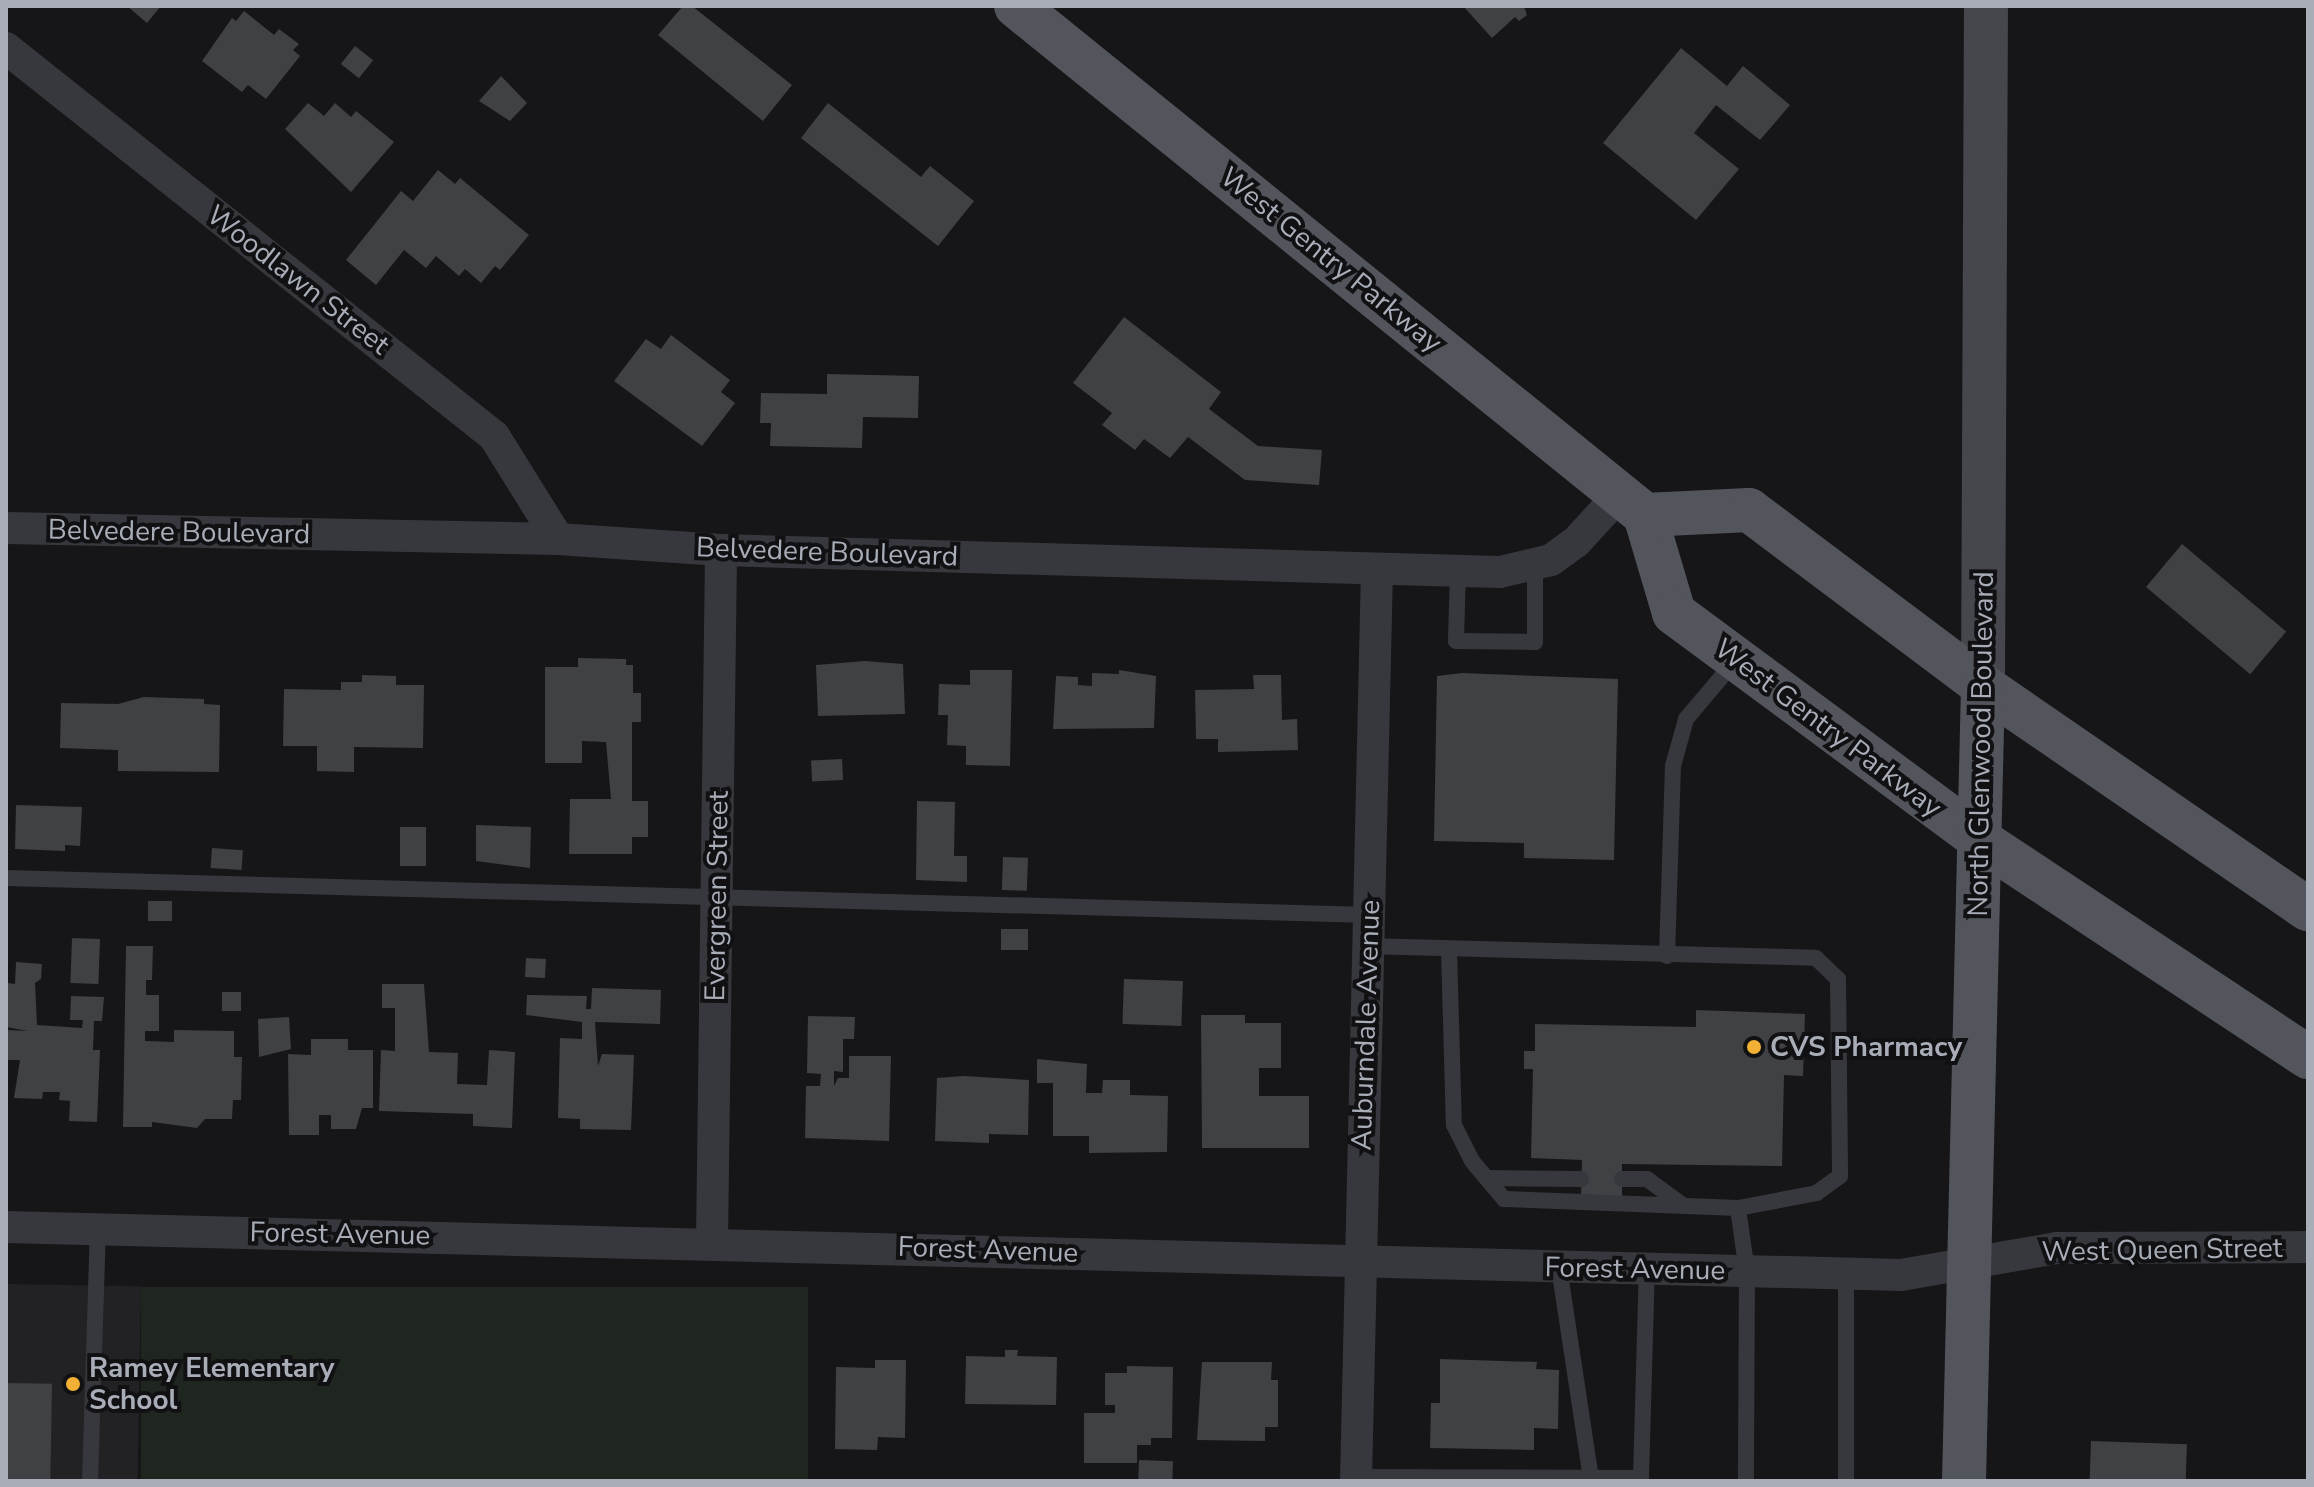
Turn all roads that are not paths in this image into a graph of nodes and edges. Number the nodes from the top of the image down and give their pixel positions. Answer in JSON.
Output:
{"nodes":[{"id":1,"x":1016,"y":6,"type":"edge"},
{"id":2,"x":1986,"y":6,"type":"edge"},
{"id":3,"x":6,"y":48,"type":"edge"},
{"id":4,"x":1633,"y":505,"type":"junction"},
{"id":5,"x":6,"y":528,"type":"edge"},
{"id":6,"x":558,"y":539,"type":"junction"},
{"id":7,"x":721,"y":550,"type":"junction"},
{"id":8,"x":1535,"y":564,"type":"junction"},
{"id":9,"x":1377,"y":570,"type":"junction"},
{"id":10,"x":1458,"y":572,"type":"junction"},
{"id":11,"x":1736,"y":659,"type":"junction"},
{"id":12,"x":1983,"y":686,"type":"junction"},
{"id":13,"x":1983,"y":842,"type":"junction"},
{"id":14,"x":6,"y":878,"type":"edge"},
{"id":15,"x":717,"y":897,"type":"junction"},
{"id":16,"x":2308,"y":909,"type":"edge"},
{"id":17,"x":1367,"y":931,"type":"junction"},
{"id":18,"x":1449,"y":950,"type":"junction"},
{"id":19,"x":1667,"y":956,"type":"junction"},
{"id":20,"x":2308,"y":1057,"type":"edge"},
{"id":21,"x":1486,"y":1178,"type":"junction"},
{"id":22,"x":1581,"y":1179,"type":"dead end"},
{"id":23,"x":1622,"y":1179,"type":"dead end"},
{"id":24,"x":1684,"y":1206,"type":"junction"},
{"id":25,"x":1738,"y":1208,"type":"junction"},
{"id":26,"x":6,"y":1227,"type":"edge"},
{"id":27,"x":98,"y":1229,"type":"junction"},
{"id":28,"x":712,"y":1242,"type":"junction"},
{"id":29,"x":2308,"y":1247,"type":"edge"},
{"id":30,"x":1360,"y":1262,"type":"junction"},
{"id":31,"x":1968,"y":1262,"type":"junction"},
{"id":32,"x":1559,"y":1267,"type":"junction"},
{"id":33,"x":1647,"y":1269,"type":"junction"},
{"id":34,"x":1747,"y":1272,"type":"junction"},
{"id":35,"x":1846,"y":1274,"type":"junction"},
{"id":36,"x":1591,"y":1478,"type":"junction"},
{"id":37,"x":1356,"y":1479,"type":"edge"},
{"id":38,"x":90,"y":1481,"type":"edge"},
{"id":39,"x":1746,"y":1481,"type":"edge"},
{"id":40,"x":1846,"y":1481,"type":"edge"},
{"id":41,"x":1964,"y":1481,"type":"edge"}],
"edges":[{"from":1,"to":4,"type":"main road","name":"West Gentry Parkway"},
{"from":2,"to":12,"type":"street","name":"North Glenwood Boulevard"},
{"from":3,"to":6,"type":"street","name":"Woodlawn Street"},
{"from":4,"to":8,"type":"street","name":"Belvedere Boulevard"},
{"from":4,"to":11,"type":"main road","name":"West Gentry Parkway"},
{"from":4,"to":12,"type":"main road"},
{"from":5,"to":6,"type":"street","name":"Belvedere Boulevard"},
{"from":6,"to":7,"type":"street","name":"Belvedere Boulevard"},
{"from":7,"to":9,"type":"street","name":"Belvedere Boulevard"},
{"from":7,"to":15,"type":"street","name":"Evergreen Street"},
{"from":8,"to":10,"type":"street","name":"Belvedere Boulevard"},
{"from":8,"to":10,"type":"lane"},
{"from":9,"to":10,"type":"street","name":"Belvedere Boulevard"},
{"from":9,"to":17,"type":"street","name":"Auburndale Avenue"},
{"from":11,"to":13,"type":"main road","name":"West Gentry Parkway"},
{"from":11,"to":19,"type":"lane"},
{"from":12,"to":13,"type":"main road","name":"North Glenwood Boulevard"},
{"from":12,"to":16,"type":"main road"},
{"from":13,"to":20,"type":"main road","name":"West Gentry Parkway"},
{"from":13,"to":31,"type":"main road","name":"North Glenwood Boulevard"},
{"from":14,"to":15,"type":"lane"},
{"from":15,"to":17,"type":"lane"},
{"from":15,"to":28,"type":"street","name":"Evergreen Street"},
{"from":17,"to":18,"type":"lane"},
{"from":17,"to":30,"type":"street","name":"Auburndale Avenue"},
{"from":18,"to":19,"type":"lane"},
{"from":18,"to":21,"type":"lane"},
{"from":19,"to":25,"type":"lane"},
{"from":21,"to":22,"type":"lane"},
{"from":21,"to":24,"type":"lane"},
{"from":23,"to":24,"type":"lane"},
{"from":24,"to":25,"type":"lane"},
{"from":25,"to":34,"type":"lane"},
{"from":26,"to":27,"type":"street","name":"Forest Avenue"},
{"from":27,"to":28,"type":"street","name":"Forest Avenue"},
{"from":27,"to":38,"type":"lane"},
{"from":28,"to":30,"type":"street","name":"Forest Avenue"},
{"from":29,"to":31,"type":"street","name":"West Queen Street"},
{"from":30,"to":32,"type":"street","name":"Forest Avenue"},
{"from":30,"to":37,"type":"street","name":"Auburndale Avenue"},
{"from":31,"to":35,"type":"street","name":"Forest Avenue"},
{"from":31,"to":41,"type":"main road","name":"North Glenwood Boulevard"},
{"from":32,"to":33,"type":"street","name":"Forest Avenue"},
{"from":32,"to":36,"type":"lane"},
{"from":33,"to":34,"type":"street","name":"Forest Avenue"},
{"from":33,"to":36,"type":"lane"},
{"from":34,"to":35,"type":"street","name":"Forest Avenue"},
{"from":34,"to":39,"type":"lane"},
{"from":35,"to":40,"type":"lane"},
{"from":36,"to":37,"type":"lane"}]}
